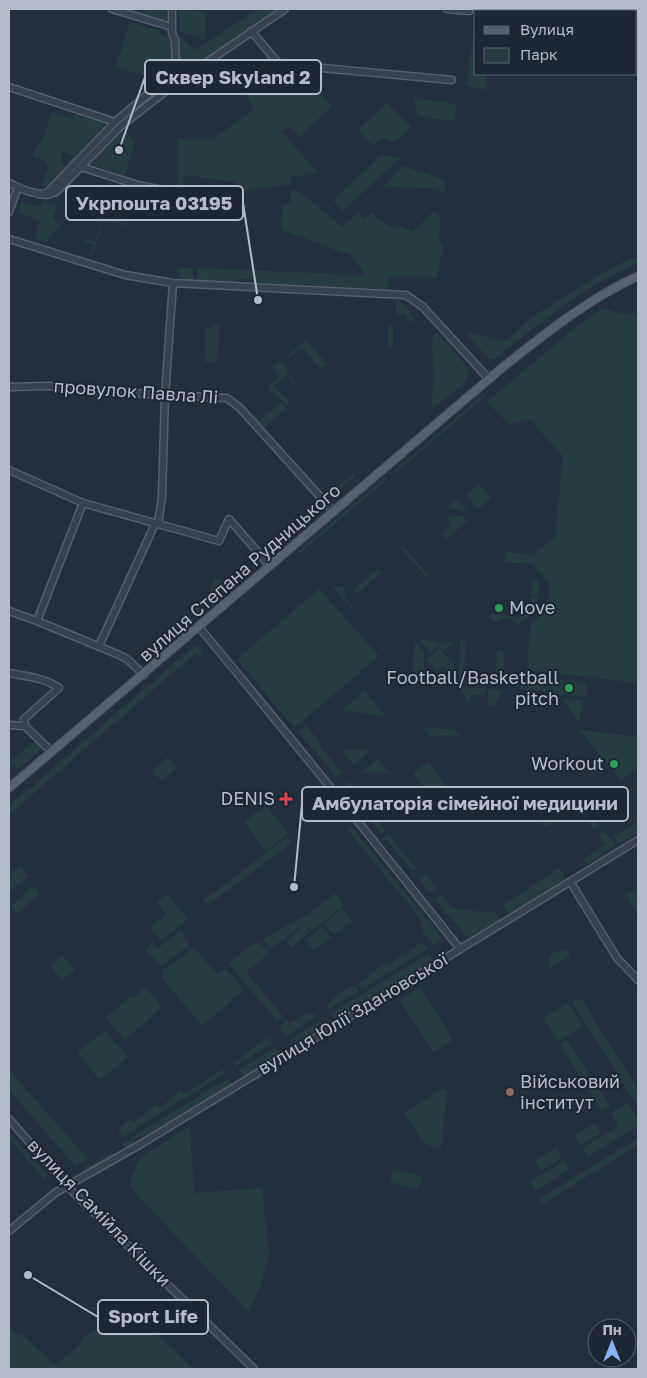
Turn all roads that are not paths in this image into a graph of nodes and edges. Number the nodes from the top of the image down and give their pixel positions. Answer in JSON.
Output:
{"nodes":[{"id":1,"x":112,"y":9,"type":"edge"},
{"id":2,"x":172,"y":9,"type":"edge"},
{"id":3,"x":285,"y":9,"type":"edge"},
{"id":4,"x":447,"y":9,"type":"edge"},
{"id":5,"x":468,"y":10,"type":"dead end"},
{"id":6,"x":172,"y":27,"type":"junction"},
{"id":7,"x":251,"y":31,"type":"junction"},
{"id":8,"x":452,"y":80,"type":"dead end"},
{"id":9,"x":9,"y":86,"type":"edge"},
{"id":10,"x":115,"y":122,"type":"junction"},
{"id":11,"x":81,"y":167,"type":"junction"},
{"id":12,"x":9,"y":183,"type":"edge"},
{"id":13,"x":18,"y":187,"type":"junction"},
{"id":14,"x":172,"y":192,"type":"dead end"},
{"id":15,"x":38,"y":194,"type":"junction"},
{"id":16,"x":9,"y":212,"type":"edge"},
{"id":17,"x":9,"y":239,"type":"edge"},
{"id":18,"x":638,"y":276,"type":"edge"},
{"id":19,"x":173,"y":286,"type":"junction"},
{"id":20,"x":489,"y":379,"type":"junction"},
{"id":21,"x":9,"y":387,"type":"edge"},
{"id":22,"x":165,"y":395,"type":"junction"},
{"id":23,"x":9,"y":470,"type":"edge"},
{"id":24,"x":83,"y":503,"type":"junction"},
{"id":25,"x":334,"y":512,"type":"junction"},
{"id":26,"x":156,"y":524,"type":"junction"},
{"id":27,"x":268,"y":563,"type":"junction"},
{"id":28,"x":9,"y":611,"type":"edge"},
{"id":29,"x":37,"y":621,"type":"junction"},
{"id":30,"x":199,"y":627,"type":"junction"},
{"id":31,"x":99,"y":646,"type":"junction"},
{"id":32,"x":9,"y":673,"type":"edge"},
{"id":33,"x":144,"y":675,"type":"junction"},
{"id":34,"x":9,"y":725,"type":"edge"},
{"id":35,"x":25,"y":726,"type":"junction"},
{"id":36,"x":52,"y":752,"type":"junction"},
{"id":37,"x":9,"y":788,"type":"edge"},
{"id":38,"x":638,"y":840,"type":"edge"},
{"id":39,"x":570,"y":882,"type":"junction"},
{"id":40,"x":460,"y":949,"type":"junction"},
{"id":41,"x":638,"y":980,"type":"edge"},
{"id":42,"x":9,"y":1119,"type":"edge"},
{"id":43,"x":67,"y":1186,"type":"junction"},
{"id":44,"x":9,"y":1231,"type":"edge"},
{"id":45,"x":254,"y":1369,"type":"edge"}],
"edges":[{"from":1,"to":6,"type":"street"},
{"from":2,"to":6,"type":"street"},
{"from":3,"to":7,"type":"street"},
{"from":4,"to":5,"type":"street"},
{"from":6,"to":10,"type":"street"},
{"from":7,"to":8,"type":"street"},
{"from":7,"to":11,"type":"street"},
{"from":9,"to":10,"type":"street"},
{"from":10,"to":15,"type":"street"},
{"from":11,"to":14,"type":"street"},
{"from":11,"to":15,"type":"street"},
{"from":12,"to":13,"type":"street"},
{"from":13,"to":15,"type":"street"},
{"from":13,"to":16,"type":"street"},
{"from":17,"to":19,"type":"street"},
{"from":18,"to":20,"type":"main road","name":"вулиця Степана Рудницького"},
{"from":19,"to":20,"type":"street"},
{"from":19,"to":22,"type":"street"},
{"from":20,"to":25,"type":"main road","name":"вулиця Степана Рудницького"},
{"from":21,"to":22,"type":"street","name":"провулок Павла Лі"},
{"from":22,"to":25,"type":"street","name":"провулок Павла Лі"},
{"from":22,"to":26,"type":"street"},
{"from":23,"to":24,"type":"street"},
{"from":24,"to":26,"type":"street"},
{"from":24,"to":29,"type":"street"},
{"from":25,"to":27,"type":"main road","name":"вулиця Степана Рудницького"},
{"from":26,"to":27,"type":"street"},
{"from":26,"to":31,"type":"street"},
{"from":27,"to":30,"type":"main road","name":"вулиця Степана Рудницького"},
{"from":28,"to":29,"type":"street"},
{"from":29,"to":31,"type":"street"},
{"from":30,"to":33,"type":"main road","name":"вулиця Степана Рудницького"},
{"from":30,"to":40,"type":"street"},
{"from":31,"to":33,"type":"street"},
{"from":32,"to":35,"type":"street"},
{"from":33,"to":36,"type":"main road","name":"вулиця Степана Рудницького"},
{"from":34,"to":35,"type":"street"},
{"from":35,"to":36,"type":"street"},
{"from":36,"to":37,"type":"main road","name":"вулиця Степана Рудницького"},
{"from":38,"to":39,"type":"street","name":"вулиця Юлії Здановської"},
{"from":39,"to":40,"type":"street","name":"вулиця Юлії Здановської"},
{"from":39,"to":41,"type":"street"},
{"from":40,"to":43,"type":"street","name":"вулиця Юлії Здановської"},
{"from":42,"to":43,"type":"street","name":"вулиця Самійла Кішки"},
{"from":43,"to":44,"type":"street","name":"вулиця Юлії Здановської"},
{"from":43,"to":45,"type":"street","name":"вулиця Самійла Кішки"}]}
